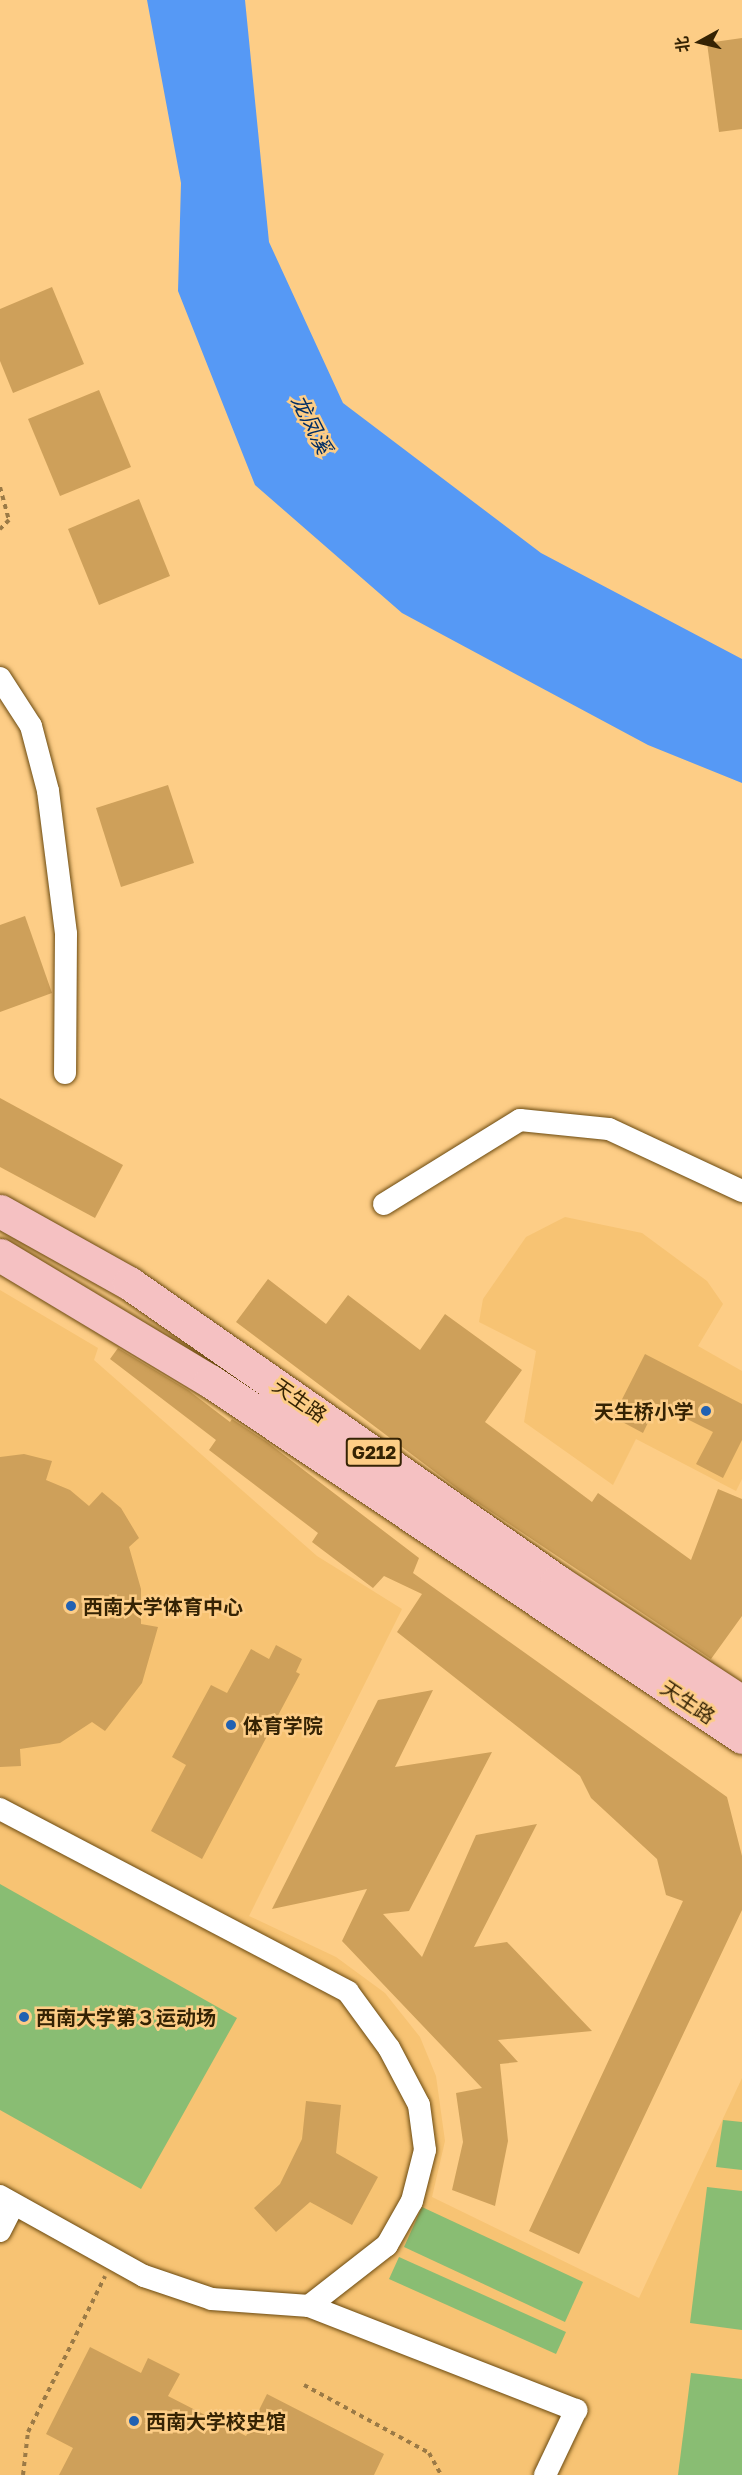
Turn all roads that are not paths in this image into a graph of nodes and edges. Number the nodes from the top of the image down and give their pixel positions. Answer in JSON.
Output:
{"nodes":[{"id":1,"x":0,"y":678,"type":"edge"},
{"id":2,"x":64,"y":1073,"type":"dead end"},
{"id":3,"x":742,"y":1191,"type":"edge"},
{"id":4,"x":384,"y":1204,"type":"dead end"},
{"id":5,"x":0,"y":1211,"type":"edge"},
{"id":6,"x":0,"y":1255,"type":"edge"},
{"id":7,"x":739,"y":1719,"type":"edge"},
{"id":8,"x":0,"y":1809,"type":"edge"},
{"id":9,"x":7,"y":2200,"type":"edge"},
{"id":10,"x":0,"y":2231,"type":"edge"},
{"id":11,"x":309,"y":2306,"type":"junction"},
{"id":12,"x":545,"y":2475,"type":"edge"}],
"edges":[{"from":1,"to":2,"type":"street"},
{"from":3,"to":4,"type":"street"},
{"from":5,"to":7,"type":"highway","name":"天生路","number":"G212"},
{"from":6,"to":7,"type":"highway","name":"天生路","number":"G212"},
{"from":8,"to":11,"type":"street"},
{"from":9,"to":10,"type":"street"},
{"from":9,"to":11,"type":"street"},
{"from":11,"to":12,"type":"street"}]}
